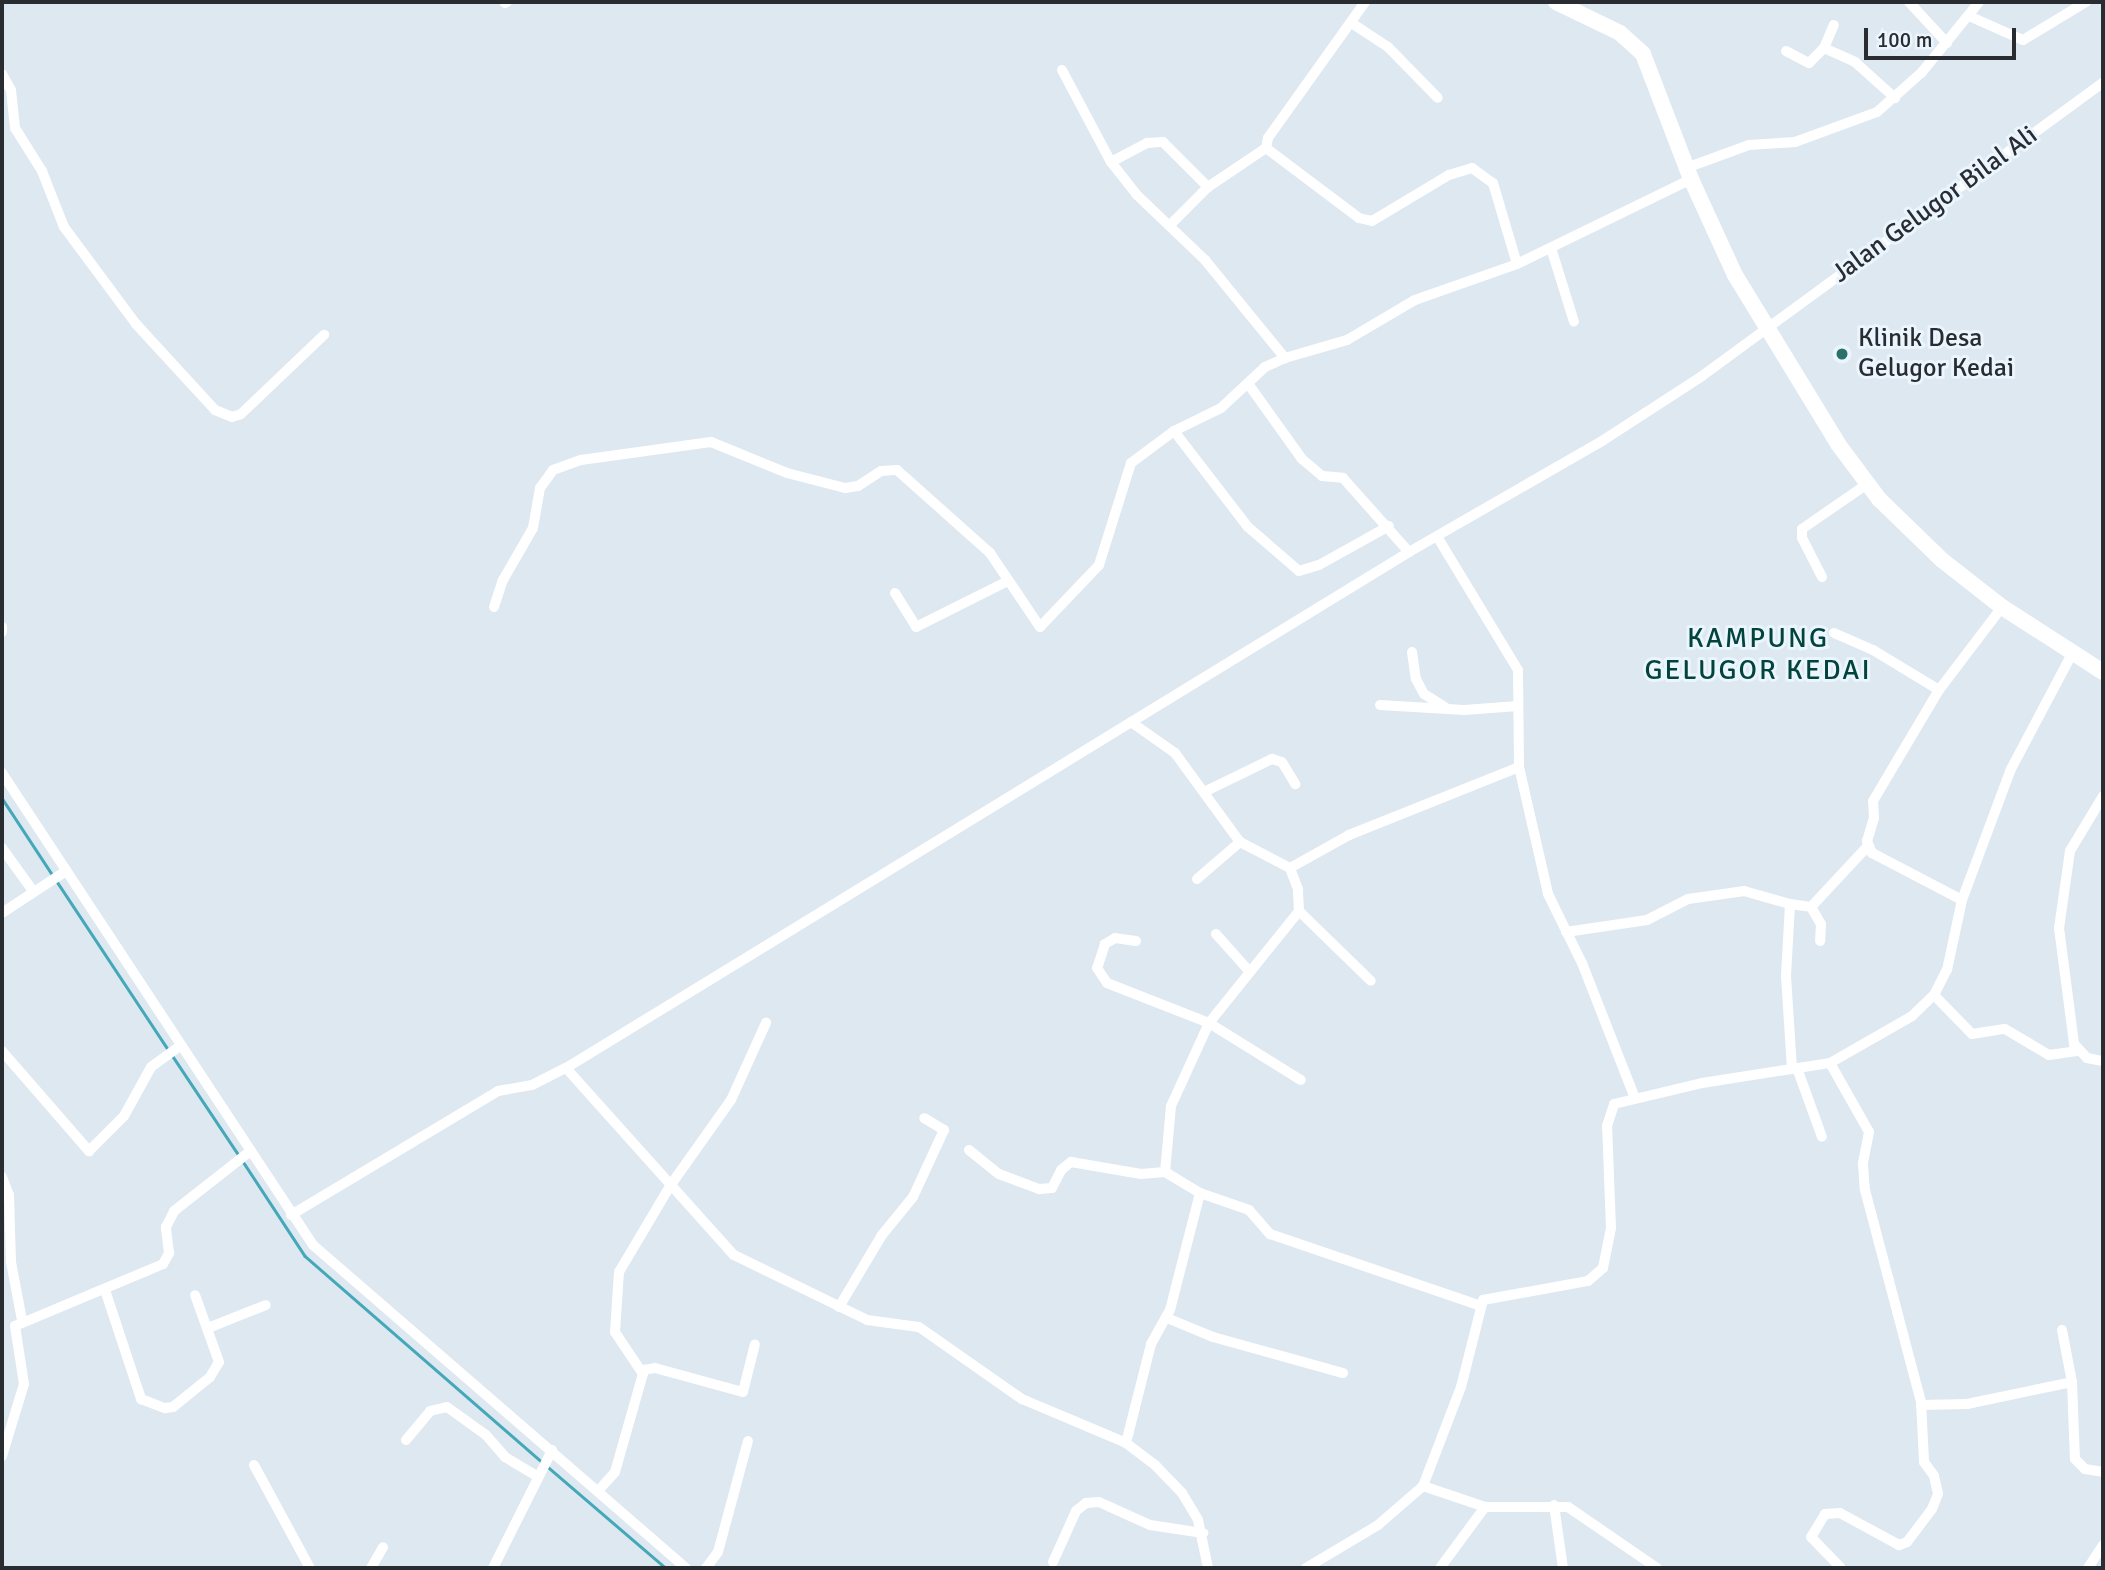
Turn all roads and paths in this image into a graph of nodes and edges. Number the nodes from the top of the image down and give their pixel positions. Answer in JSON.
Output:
{"nodes":[{"id":1,"x":1365,"y":2,"type":"edge"},
{"id":2,"x":1556,"y":2,"type":"edge"},
{"id":3,"x":1909,"y":2,"type":"edge"},
{"id":4,"x":1979,"y":2,"type":"edge"},
{"id":5,"x":2086,"y":2,"type":"edge"},
{"id":6,"x":1969,"y":16,"type":"junction"},
{"id":7,"x":1353,"y":23,"type":"junction"},
{"id":8,"x":1834,"y":25,"type":"dead end"},
{"id":9,"x":1947,"y":43,"type":"junction"},
{"id":10,"x":1824,"y":48,"type":"junction"},
{"id":11,"x":1786,"y":51,"type":"dead end"},
{"id":12,"x":1062,"y":70,"type":"dead end"},
{"id":13,"x":2,"y":74,"type":"edge"},
{"id":14,"x":2103,"y":82,"type":"edge"},
{"id":15,"x":1438,"y":98,"type":"dead end"},
{"id":16,"x":1895,"y":98,"type":"junction"},
{"id":17,"x":1267,"y":143,"type":"junction"},
{"id":18,"x":1111,"y":162,"type":"junction"},
{"id":19,"x":1688,"y":174,"type":"junction"},
{"id":20,"x":1208,"y":187,"type":"junction"},
{"id":21,"x":1170,"y":225,"type":"junction"},
{"id":22,"x":1551,"y":248,"type":"junction"},
{"id":23,"x":1517,"y":264,"type":"junction"},
{"id":24,"x":1574,"y":322,"type":"dead end"},
{"id":25,"x":1764,"y":324,"type":"junction"},
{"id":26,"x":324,"y":335,"type":"dead end"},
{"id":27,"x":1285,"y":358,"type":"junction"},
{"id":28,"x":1249,"y":385,"type":"junction"},
{"id":29,"x":1174,"y":431,"type":"junction"},
{"id":30,"x":1867,"y":484,"type":"junction"},
{"id":31,"x":1391,"y":529,"type":"junction"},
{"id":32,"x":1438,"y":538,"type":"junction"},
{"id":33,"x":1407,"y":548,"type":"junction"},
{"id":34,"x":1822,"y":577,"type":"dead end"},
{"id":35,"x":1008,"y":581,"type":"junction"},
{"id":36,"x":895,"y":593,"type":"dead end"},
{"id":37,"x":494,"y":607,"type":"dead end"},
{"id":38,"x":2003,"y":607,"type":"junction"},
{"id":39,"x":1834,"y":633,"type":"dead end"},
{"id":40,"x":1412,"y":652,"type":"dead end"},
{"id":41,"x":2072,"y":654,"type":"junction"},
{"id":42,"x":2103,"y":672,"type":"edge"},
{"id":43,"x":1939,"y":690,"type":"junction"},
{"id":44,"x":1380,"y":705,"type":"dead end"},
{"id":45,"x":1518,"y":706,"type":"junction"},
{"id":46,"x":1448,"y":708,"type":"junction"},
{"id":47,"x":1131,"y":722,"type":"junction"},
{"id":48,"x":1519,"y":767,"type":"junction"},
{"id":49,"x":2,"y":773,"type":"edge"},
{"id":50,"x":1295,"y":785,"type":"dead end"},
{"id":51,"x":1204,"y":792,"type":"junction"},
{"id":52,"x":2103,"y":796,"type":"edge"},
{"id":53,"x":1240,"y":842,"type":"junction"},
{"id":54,"x":1867,"y":847,"type":"junction"},
{"id":55,"x":2,"y":848,"type":"edge"},
{"id":56,"x":1290,"y":867,"type":"junction"},
{"id":57,"x":66,"y":871,"type":"junction"},
{"id":58,"x":1197,"y":879,"type":"dead end"},
{"id":59,"x":33,"y":891,"type":"junction"},
{"id":60,"x":1962,"y":900,"type":"junction"},
{"id":61,"x":1790,"y":904,"type":"junction"},
{"id":62,"x":1811,"y":907,"type":"junction"},
{"id":63,"x":1299,"y":911,"type":"junction"},
{"id":64,"x":2,"y":913,"type":"edge"},
{"id":65,"x":1566,"y":932,"type":"junction"},
{"id":66,"x":1216,"y":934,"type":"dead end"},
{"id":67,"x":1136,"y":941,"type":"dead end"},
{"id":68,"x":1820,"y":941,"type":"dead end"},
{"id":69,"x":1250,"y":972,"type":"junction"},
{"id":70,"x":1371,"y":981,"type":"dead end"},
{"id":71,"x":1934,"y":995,"type":"junction"},
{"id":72,"x":766,"y":1023,"type":"dead end"},
{"id":73,"x":1209,"y":1023,"type":"junction"},
{"id":74,"x":176,"y":1049,"type":"junction"},
{"id":75,"x":2,"y":1051,"type":"edge"},
{"id":76,"x":2077,"y":1051,"type":"junction"},
{"id":77,"x":2103,"y":1061,"type":"edge"},
{"id":78,"x":1830,"y":1063,"type":"junction"},
{"id":79,"x":566,"y":1068,"type":"junction"},
{"id":80,"x":1795,"y":1069,"type":"junction"},
{"id":81,"x":1301,"y":1080,"type":"dead end"},
{"id":82,"x":1634,"y":1096,"type":"junction"},
{"id":83,"x":925,"y":1118,"type":"dead end"},
{"id":84,"x":1822,"y":1137,"type":"dead end"},
{"id":85,"x":969,"y":1150,"type":"dead end"},
{"id":86,"x":248,"y":1153,"type":"junction"},
{"id":87,"x":1165,"y":1172,"type":"junction"},
{"id":88,"x":2,"y":1177,"type":"edge"},
{"id":89,"x":670,"y":1186,"type":"junction"},
{"id":90,"x":1200,"y":1193,"type":"junction"},
{"id":91,"x":291,"y":1215,"type":"junction"},
{"id":92,"x":105,"y":1290,"type":"junction"},
{"id":93,"x":195,"y":1295,"type":"dead end"},
{"id":94,"x":266,"y":1305,"type":"dead end"},
{"id":95,"x":1478,"y":1306,"type":"junction"},
{"id":96,"x":839,"y":1307,"type":"junction"},
{"id":97,"x":1167,"y":1318,"type":"junction"},
{"id":98,"x":22,"y":1320,"type":"junction"},
{"id":99,"x":208,"y":1328,"type":"junction"},
{"id":100,"x":2062,"y":1331,"type":"dead end"},
{"id":101,"x":755,"y":1344,"type":"dead end"},
{"id":102,"x":643,"y":1370,"type":"junction"},
{"id":103,"x":1343,"y":1373,"type":"dead end"},
{"id":104,"x":2072,"y":1382,"type":"junction"},
{"id":105,"x":1921,"y":1405,"type":"junction"},
{"id":106,"x":406,"y":1440,"type":"dead end"},
{"id":107,"x":748,"y":1441,"type":"dead end"},
{"id":108,"x":1126,"y":1443,"type":"junction"},
{"id":109,"x":550,"y":1453,"type":"junction"},
{"id":110,"x":2,"y":1456,"type":"edge"},
{"id":111,"x":254,"y":1465,"type":"dead end"},
{"id":112,"x":2103,"y":1472,"type":"edge"},
{"id":113,"x":539,"y":1474,"type":"junction"},
{"id":114,"x":1423,"y":1486,"type":"junction"},
{"id":115,"x":598,"y":1491,"type":"junction"},
{"id":116,"x":1553,"y":1505,"type":"junction"},
{"id":117,"x":1485,"y":1507,"type":"junction"},
{"id":118,"x":1203,"y":1533,"type":"junction"},
{"id":119,"x":2103,"y":1545,"type":"edge"},
{"id":120,"x":383,"y":1547,"type":"dead end"},
{"id":121,"x":1053,"y":1562,"type":"dead end"},
{"id":122,"x":1324,"y":1564,"type":"edge"},
{"id":123,"x":310,"y":1568,"type":"edge"},
{"id":124,"x":371,"y":1568,"type":"edge"},
{"id":125,"x":493,"y":1568,"type":"edge"},
{"id":126,"x":686,"y":1568,"type":"edge"},
{"id":127,"x":706,"y":1568,"type":"edge"},
{"id":128,"x":1208,"y":1568,"type":"edge"},
{"id":129,"x":1306,"y":1568,"type":"edge"},
{"id":130,"x":1440,"y":1568,"type":"edge"},
{"id":131,"x":1563,"y":1568,"type":"edge"},
{"id":132,"x":1657,"y":1568,"type":"edge"},
{"id":133,"x":1841,"y":1568,"type":"edge"},
{"id":134,"x":2088,"y":1568,"type":"edge"}],
"edges":[{"from":1,"to":7,"type":"street"},
{"from":2,"to":19,"type":"main road"},
{"from":3,"to":9,"type":"street"},
{"from":4,"to":6,"type":"street"},
{"from":5,"to":6,"type":"street"},
{"from":6,"to":9,"type":"street"},
{"from":7,"to":15,"type":"street"},
{"from":7,"to":17,"type":"street"},
{"from":8,"to":10,"type":"street"},
{"from":9,"to":16,"type":"street"},
{"from":10,"to":11,"type":"street"},
{"from":10,"to":16,"type":"street"},
{"from":12,"to":18,"type":"street"},
{"from":13,"to":26,"type":"street"},
{"from":14,"to":25,"type":"street","name":"Jalan Gelugor Bilal Ali"},
{"from":16,"to":19,"type":"street"},
{"from":17,"to":20,"type":"street"},
{"from":17,"to":23,"type":"street"},
{"from":18,"to":20,"type":"street"},
{"from":18,"to":21,"type":"street"},
{"from":19,"to":22,"type":"street"},
{"from":19,"to":25,"type":"main road"},
{"from":20,"to":21,"type":"street"},
{"from":21,"to":27,"type":"street"},
{"from":22,"to":23,"type":"street"},
{"from":22,"to":24,"type":"street"},
{"from":23,"to":27,"type":"street"},
{"from":25,"to":30,"type":"main road"},
{"from":25,"to":32,"type":"street","name":"Jalan Gelugor Bilal Ali"},
{"from":27,"to":28,"type":"street"},
{"from":28,"to":29,"type":"street"},
{"from":28,"to":31,"type":"street"},
{"from":29,"to":31,"type":"street"},
{"from":29,"to":35,"type":"street"},
{"from":30,"to":34,"type":"street"},
{"from":30,"to":38,"type":"main road"},
{"from":31,"to":33,"type":"street"},
{"from":32,"to":33,"type":"street","name":"Jalan Gelugor Bilal Ali"},
{"from":32,"to":45,"type":"street"},
{"from":33,"to":47,"type":"street","name":"Jalan Gelugor Bilal Ali"},
{"from":35,"to":36,"type":"street"},
{"from":35,"to":37,"type":"street"},
{"from":38,"to":41,"type":"main road"},
{"from":38,"to":43,"type":"street"},
{"from":39,"to":43,"type":"street"},
{"from":40,"to":46,"type":"street"},
{"from":41,"to":42,"type":"main road"},
{"from":41,"to":60,"type":"street"},
{"from":43,"to":54,"type":"street"},
{"from":44,"to":46,"type":"street"},
{"from":45,"to":46,"type":"street"},
{"from":45,"to":48,"type":"street"},
{"from":47,"to":51,"type":"street"},
{"from":47,"to":79,"type":"street","name":"Jalan Gelugor Bilal Ali"},
{"from":48,"to":56,"type":"street"},
{"from":48,"to":65,"type":"street"},
{"from":49,"to":57,"type":"street"},
{"from":50,"to":51,"type":"street"},
{"from":51,"to":53,"type":"street"},
{"from":52,"to":76,"type":"street"},
{"from":53,"to":56,"type":"street"},
{"from":53,"to":58,"type":"street"},
{"from":54,"to":60,"type":"street"},
{"from":54,"to":62,"type":"street"},
{"from":55,"to":59,"type":"street"},
{"from":56,"to":63,"type":"street"},
{"from":57,"to":59,"type":"street"},
{"from":57,"to":74,"type":"street"},
{"from":59,"to":64,"type":"street"},
{"from":60,"to":71,"type":"street"},
{"from":61,"to":62,"type":"street"},
{"from":61,"to":65,"type":"street"},
{"from":61,"to":80,"type":"street"},
{"from":62,"to":68,"type":"street"},
{"from":63,"to":69,"type":"street"},
{"from":63,"to":70,"type":"street"},
{"from":65,"to":82,"type":"street"},
{"from":66,"to":69,"type":"street"},
{"from":67,"to":73,"type":"street"},
{"from":69,"to":73,"type":"street"},
{"from":71,"to":76,"type":"street"},
{"from":71,"to":78,"type":"street"},
{"from":72,"to":89,"type":"street"},
{"from":73,"to":81,"type":"street"},
{"from":73,"to":87,"type":"street"},
{"from":74,"to":75,"type":"street"},
{"from":74,"to":86,"type":"street"},
{"from":76,"to":77,"type":"street"},
{"from":78,"to":80,"type":"street"},
{"from":78,"to":105,"type":"street"},
{"from":79,"to":89,"type":"street"},
{"from":79,"to":91,"type":"street","name":"Jalan Gelugor Bilal Ali"},
{"from":80,"to":82,"type":"street"},
{"from":80,"to":84,"type":"street"},
{"from":82,"to":95,"type":"street"},
{"from":83,"to":96,"type":"street"},
{"from":85,"to":87,"type":"street"},
{"from":86,"to":91,"type":"street"},
{"from":86,"to":92,"type":"street"},
{"from":87,"to":90,"type":"street"},
{"from":88,"to":98,"type":"street"},
{"from":89,"to":96,"type":"street"},
{"from":89,"to":102,"type":"street"},
{"from":90,"to":95,"type":"street"},
{"from":90,"to":97,"type":"street"},
{"from":91,"to":109,"type":"street"},
{"from":92,"to":98,"type":"street"},
{"from":92,"to":99,"type":"street"},
{"from":93,"to":99,"type":"street"},
{"from":94,"to":99,"type":"street"},
{"from":95,"to":114,"type":"street"},
{"from":96,"to":108,"type":"street"},
{"from":97,"to":103,"type":"street"},
{"from":97,"to":108,"type":"street"},
{"from":98,"to":110,"type":"street"},
{"from":100,"to":104,"type":"street"},
{"from":101,"to":102,"type":"street"},
{"from":102,"to":115,"type":"street"},
{"from":104,"to":105,"type":"street"},
{"from":104,"to":112,"type":"street"},
{"from":105,"to":133,"type":"street"},
{"from":106,"to":113,"type":"street"},
{"from":107,"to":127,"type":"street"},
{"from":108,"to":118,"type":"street"},
{"from":109,"to":113,"type":"street"},
{"from":109,"to":115,"type":"street"},
{"from":111,"to":123,"type":"street"},
{"from":113,"to":125,"type":"street"},
{"from":114,"to":117,"type":"street"},
{"from":114,"to":122,"type":"street"},
{"from":115,"to":126,"type":"street"},
{"from":116,"to":117,"type":"street"},
{"from":116,"to":131,"type":"street"},
{"from":116,"to":132,"type":"street"},
{"from":117,"to":130,"type":"street"},
{"from":118,"to":121,"type":"street"},
{"from":118,"to":128,"type":"street"},
{"from":119,"to":134,"type":"street"},
{"from":120,"to":124,"type":"street"},
{"from":122,"to":129,"type":"street"}]}
